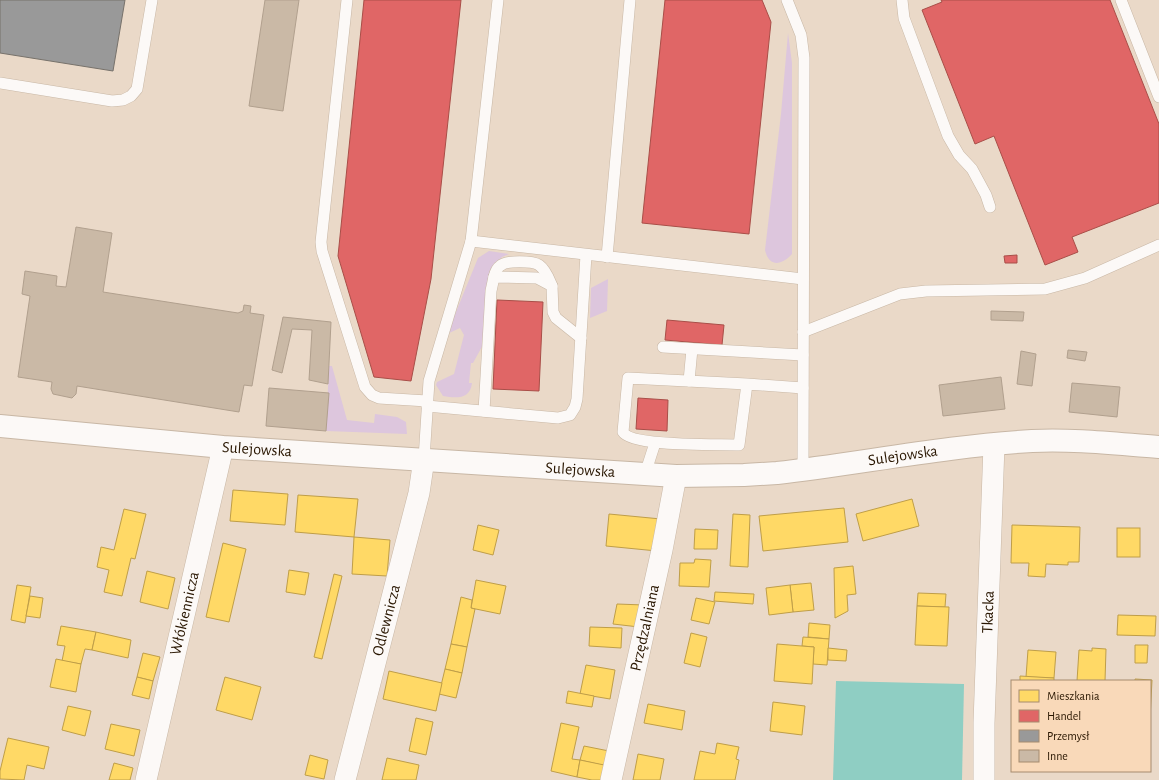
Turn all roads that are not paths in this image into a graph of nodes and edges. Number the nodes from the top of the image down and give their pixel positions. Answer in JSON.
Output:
{"nodes":[{"id":1,"x":152,"y":0,"type":"edge"},
{"id":2,"x":347,"y":0,"type":"edge"},
{"id":3,"x":498,"y":0,"type":"edge"},
{"id":4,"x":630,"y":0,"type":"edge"},
{"id":5,"x":787,"y":0,"type":"edge"},
{"id":6,"x":902,"y":0,"type":"edge"},
{"id":7,"x":1121,"y":0,"type":"edge"},
{"id":8,"x":0,"y":83,"type":"edge"},
{"id":9,"x":1159,"y":97,"type":"edge"},
{"id":10,"x":990,"y":207,"type":"dead end"},
{"id":11,"x":471,"y":241,"type":"junction"},
{"id":12,"x":1159,"y":245,"type":"edge"},
{"id":13,"x":586,"y":255,"type":"junction"},
{"id":14,"x":607,"y":257,"type":"junction"},
{"id":15,"x":494,"y":277,"type":"junction"},
{"id":16,"x":803,"y":279,"type":"junction"},
{"id":17,"x":552,"y":286,"type":"junction"},
{"id":18,"x":803,"y":332,"type":"junction"},
{"id":19,"x":581,"y":338,"type":"junction"},
{"id":20,"x":663,"y":347,"type":"dead end"},
{"id":21,"x":692,"y":349,"type":"junction"},
{"id":22,"x":803,"y":355,"type":"junction"},
{"id":23,"x":689,"y":381,"type":"junction"},
{"id":24,"x":747,"y":384,"type":"junction"},
{"id":25,"x":803,"y":388,"type":"junction"},
{"id":26,"x":427,"y":404,"type":"junction"},
{"id":27,"x":484,"y":411,"type":"junction"},
{"id":28,"x":0,"y":426,"type":"edge"},
{"id":29,"x":655,"y":443,"type":"junction"},
{"id":30,"x":994,"y":445,"type":"junction"},
{"id":31,"x":224,"y":446,"type":"junction"},
{"id":32,"x":1159,"y":447,"type":"edge"},
{"id":33,"x":424,"y":459,"type":"junction"},
{"id":34,"x":803,"y":470,"type":"junction"},
{"id":35,"x":646,"y":474,"type":"junction"},
{"id":36,"x":676,"y":476,"type":"junction"},
{"id":37,"x":146,"y":780,"type":"edge"},
{"id":38,"x":345,"y":780,"type":"edge"},
{"id":39,"x":611,"y":780,"type":"edge"},
{"id":40,"x":984,"y":780,"type":"edge"}],
"edges":[{"from":1,"to":8,"type":"lane"},
{"from":2,"to":26,"type":"lane"},
{"from":3,"to":11,"type":"lane"},
{"from":4,"to":14,"type":"lane"},
{"from":5,"to":16,"type":"lane"},
{"from":6,"to":10,"type":"lane"},
{"from":7,"to":9,"type":"lane"},
{"from":11,"to":13,"type":"lane"},
{"from":11,"to":26,"type":"lane"},
{"from":12,"to":18,"type":"lane"},
{"from":13,"to":14,"type":"lane"},
{"from":13,"to":19,"type":"lane"},
{"from":14,"to":16,"type":"lane"},
{"from":15,"to":17,"type":"lane"},
{"from":15,"to":17,"type":"lane"},
{"from":15,"to":27,"type":"lane"},
{"from":16,"to":18,"type":"lane"},
{"from":17,"to":19,"type":"lane"},
{"from":18,"to":22,"type":"lane"},
{"from":19,"to":27,"type":"lane"},
{"from":20,"to":21,"type":"lane"},
{"from":21,"to":22,"type":"lane"},
{"from":21,"to":23,"type":"lane"},
{"from":22,"to":25,"type":"lane"},
{"from":23,"to":24,"type":"lane"},
{"from":23,"to":29,"type":"lane"},
{"from":24,"to":25,"type":"lane"},
{"from":24,"to":29,"type":"lane"},
{"from":25,"to":34,"type":"lane"},
{"from":26,"to":27,"type":"lane"},
{"from":26,"to":33,"type":"lane"},
{"from":28,"to":31,"type":"main road","name":"Sulejowska"},
{"from":29,"to":35,"type":"lane"},
{"from":30,"to":32,"type":"main road","name":"Sulejowska"},
{"from":30,"to":34,"type":"main road","name":"Sulejowska"},
{"from":30,"to":40,"type":"street","name":"Tkacka"},
{"from":31,"to":33,"type":"main road","name":"Sulejowska"},
{"from":31,"to":37,"type":"street","name":"Włókiennicza"},
{"from":33,"to":35,"type":"main road","name":"Sulejowska"},
{"from":33,"to":38,"type":"street","name":"Odlewnicza"},
{"from":34,"to":36,"type":"main road","name":"Sulejowska"},
{"from":35,"to":36,"type":"main road","name":"Sulejowska"},
{"from":36,"to":39,"type":"street","name":"Przędzalniana"}]}
